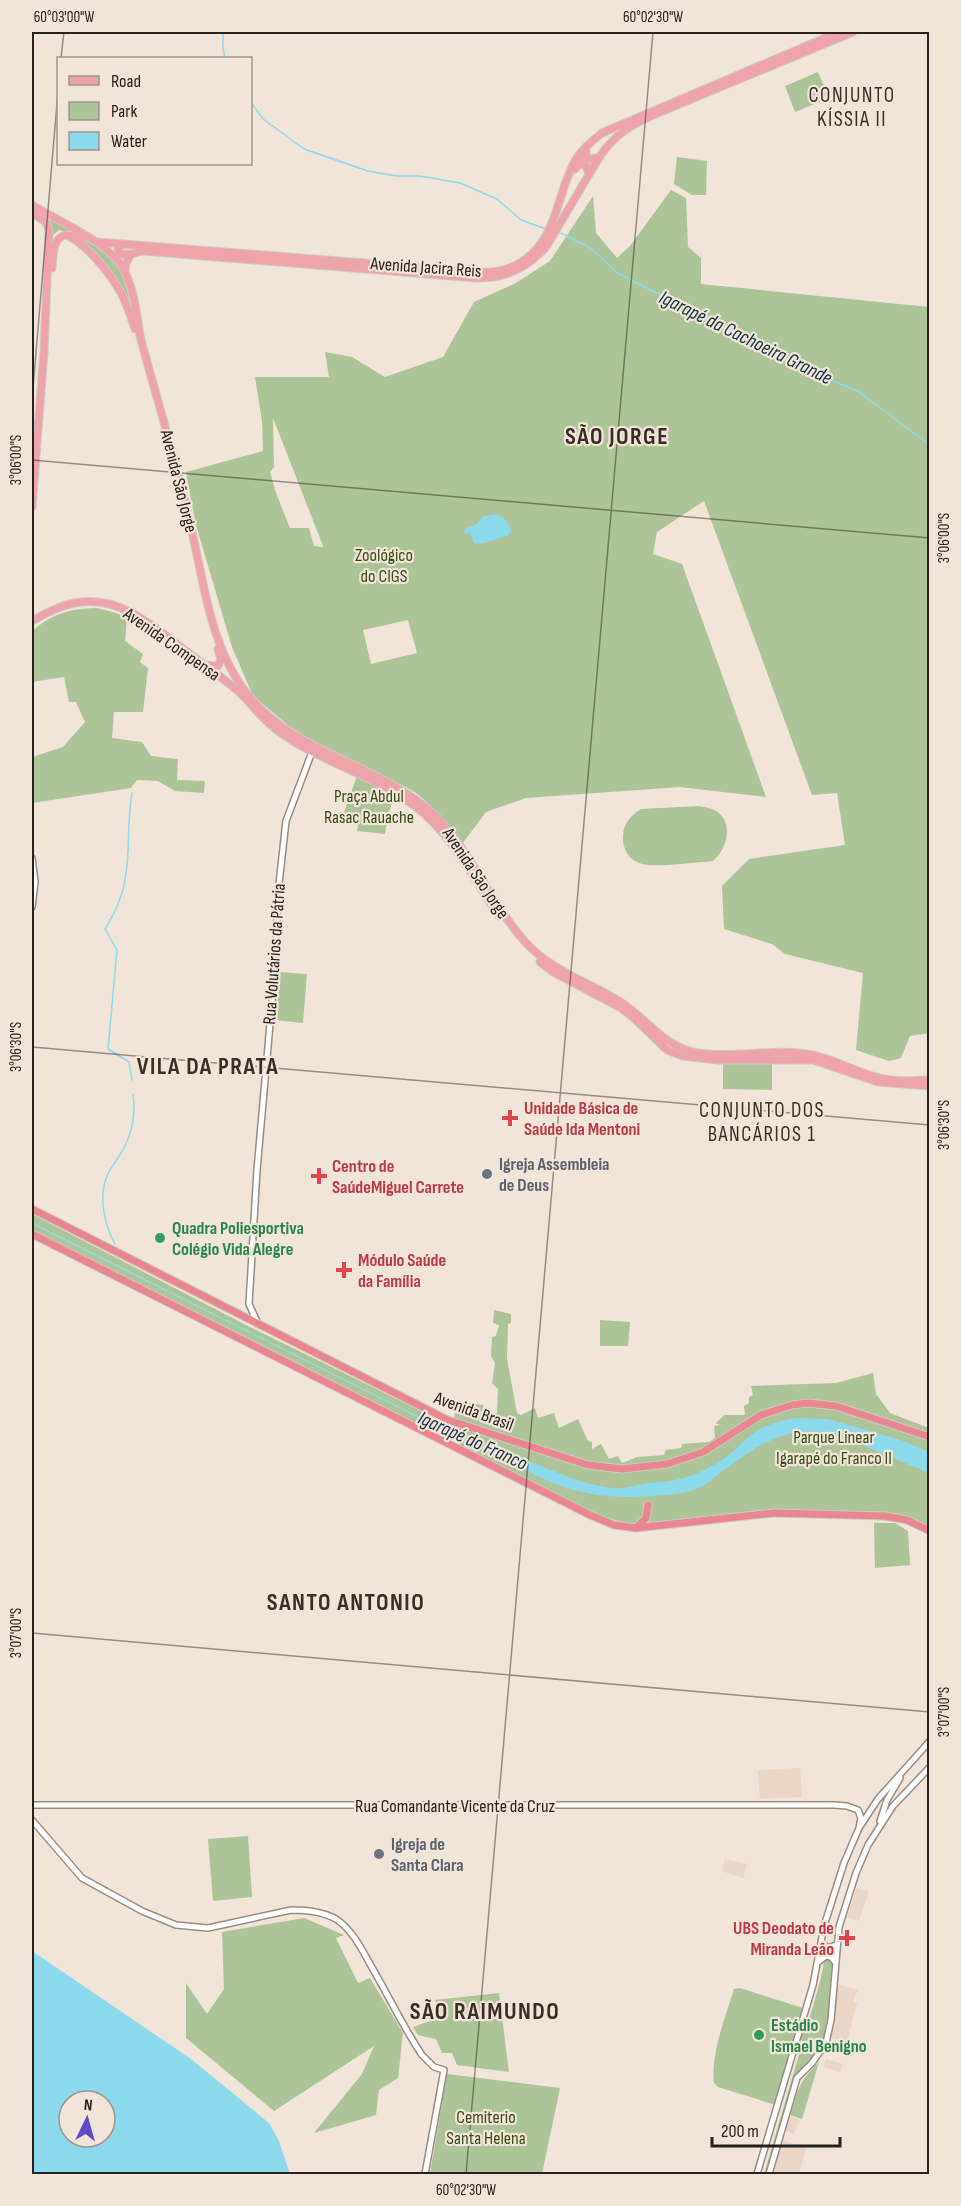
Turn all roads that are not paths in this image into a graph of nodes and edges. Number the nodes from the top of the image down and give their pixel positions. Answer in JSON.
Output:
{"nodes":[{"id":1,"x":839,"y":32,"type":"edge"},
{"id":2,"x":853,"y":32,"type":"edge"},
{"id":3,"x":587,"y":146,"type":"junction"},
{"id":4,"x":600,"y":156,"type":"junction"},
{"id":5,"x":589,"y":174,"type":"junction"},
{"id":6,"x":566,"y":186,"type":"junction"},
{"id":7,"x":32,"y":205,"type":"edge"},
{"id":8,"x":32,"y":213,"type":"edge"},
{"id":9,"x":65,"y":235,"type":"junction"},
{"id":10,"x":96,"y":241,"type":"junction"},
{"id":11,"x":123,"y":244,"type":"junction"},
{"id":12,"x":131,"y":254,"type":"junction"},
{"id":13,"x":125,"y":271,"type":"junction"},
{"id":14,"x":45,"y":333,"type":"junction"},
{"id":15,"x":143,"y":348,"type":"junction"},
{"id":16,"x":32,"y":507,"type":"edge"},
{"id":17,"x":187,"y":510,"type":"junction"},
{"id":18,"x":32,"y":621,"type":"edge"},
{"id":19,"x":203,"y":664,"type":"junction"},
{"id":20,"x":240,"y":693,"type":"joint"},
{"id":21,"x":312,"y":752,"type":"junction"},
{"id":22,"x":32,"y":858,"type":"edge"},
{"id":23,"x":32,"y":908,"type":"edge"},
{"id":24,"x":930,"y":1080,"type":"edge"},
{"id":25,"x":930,"y":1086,"type":"edge"},
{"id":26,"x":32,"y":1209,"type":"edge"},
{"id":27,"x":32,"y":1234,"type":"edge"},
{"id":28,"x":249,"y":1304,"type":"junction"},
{"id":29,"x":237,"y":1314,"type":"junction"},
{"id":30,"x":258,"y":1324,"type":"junction"},
{"id":31,"x":930,"y":1437,"type":"edge"},
{"id":32,"x":648,"y":1505,"type":"dead end"},
{"id":33,"x":636,"y":1528,"type":"junction"},
{"id":34,"x":930,"y":1531,"type":"edge"},
{"id":35,"x":930,"y":1741,"type":"edge"},
{"id":36,"x":913,"y":1760,"type":"junction"},
{"id":37,"x":930,"y":1767,"type":"edge"},
{"id":38,"x":32,"y":1805,"type":"edge"},
{"id":39,"x":32,"y":1820,"type":"edge"},
{"id":40,"x":879,"y":1827,"type":"junction"},
{"id":41,"x":859,"y":1828,"type":"junction"},
{"id":42,"x":821,"y":1941,"type":"junction"},
{"id":43,"x":837,"y":1945,"type":"junction"},
{"id":44,"x":818,"y":1962,"type":"junction"},
{"id":45,"x":835,"y":1962,"type":"junction"},
{"id":46,"x":437,"y":2068,"type":"junction"},
{"id":47,"x":442,"y":2087,"type":"junction"},
{"id":48,"x":425,"y":2175,"type":"edge"},
{"id":49,"x":757,"y":2175,"type":"edge"},
{"id":50,"x":769,"y":2175,"type":"edge"}],
"edges":[{"from":1,"to":3,"type":"main road","name":"Avenida Jacira Reis"},
{"from":2,"to":4,"type":"main road","name":"Avenida Jacira Reis"},
{"from":3,"to":4,"type":"main road"},
{"from":3,"to":6,"type":"main road","name":"Avenida Jacira Reis"},
{"from":4,"to":5,"type":"main road","name":"Avenida Jacira Reis"},
{"from":5,"to":6,"type":"main road"},
{"from":5,"to":12,"type":"main road","name":"Avenida Jacira Reis"},
{"from":6,"to":11,"type":"main road","name":"Avenida Jacira Reis"},
{"from":7,"to":10,"type":"main road","name":"Avenida São Jorge"},
{"from":8,"to":14,"type":"main road"},
{"from":9,"to":10,"type":"main road"},
{"from":9,"to":14,"type":"main road"},
{"from":9,"to":15,"type":"main road"},
{"from":10,"to":11,"type":"main road","name":"Avenida Jacira Reis"},
{"from":10,"to":13,"type":"main road","name":"Avenida São Jorge"},
{"from":11,"to":12,"type":"main road"},
{"from":12,"to":13,"type":"main road"},
{"from":13,"to":15,"type":"main road","name":"Avenida São Jorge"},
{"from":14,"to":16,"type":"main road"},
{"from":15,"to":17,"type":"main road","name":"Avenida São Jorge"},
{"from":17,"to":19,"type":"main road"},
{"from":17,"to":24,"type":"main road","name":"Avenida São Jorge"},
{"from":18,"to":19,"type":"main road","name":"Avenida Compensa"},
{"from":19,"to":20,"type":"main road","name":"Avenida Compensa"},
{"from":20,"to":21,"type":"main road","name":"Avenida São Jorge"},
{"from":21,"to":25,"type":"main road","name":"Avenida São Jorge"},
{"from":21,"to":28,"type":"street","name":"Rua Volutários da Pátria"},
{"from":22,"to":23,"type":"street"},
{"from":26,"to":29,"type":"highway","name":"Avenida Brasil"},
{"from":27,"to":33,"type":"highway","name":"Avenida Brasil"},
{"from":28,"to":29,"type":"street"},
{"from":28,"to":30,"type":"street","name":"Rua Volutários da Pátria"},
{"from":29,"to":30,"type":"highway","name":"Avenida Brasil"},
{"from":30,"to":31,"type":"highway","name":"Avenida Brasil"},
{"from":32,"to":33,"type":"highway"},
{"from":33,"to":34,"type":"highway","name":"Avenida Brasil"},
{"from":35,"to":36,"type":"street"},
{"from":36,"to":40,"type":"street"},
{"from":36,"to":41,"type":"street"},
{"from":37,"to":40,"type":"street"},
{"from":38,"to":41,"type":"street","name":"Rua Comandante Vicente da Cruz"},
{"from":39,"to":46,"type":"street"},
{"from":40,"to":43,"type":"street"},
{"from":41,"to":42,"type":"street"},
{"from":42,"to":43,"type":"street"},
{"from":42,"to":44,"type":"street"},
{"from":43,"to":45,"type":"street"},
{"from":44,"to":45,"type":"street"},
{"from":44,"to":49,"type":"street"},
{"from":45,"to":50,"type":"street"},
{"from":46,"to":47,"type":"street"},
{"from":46,"to":47,"type":"street"},
{"from":47,"to":48,"type":"street"}]}
